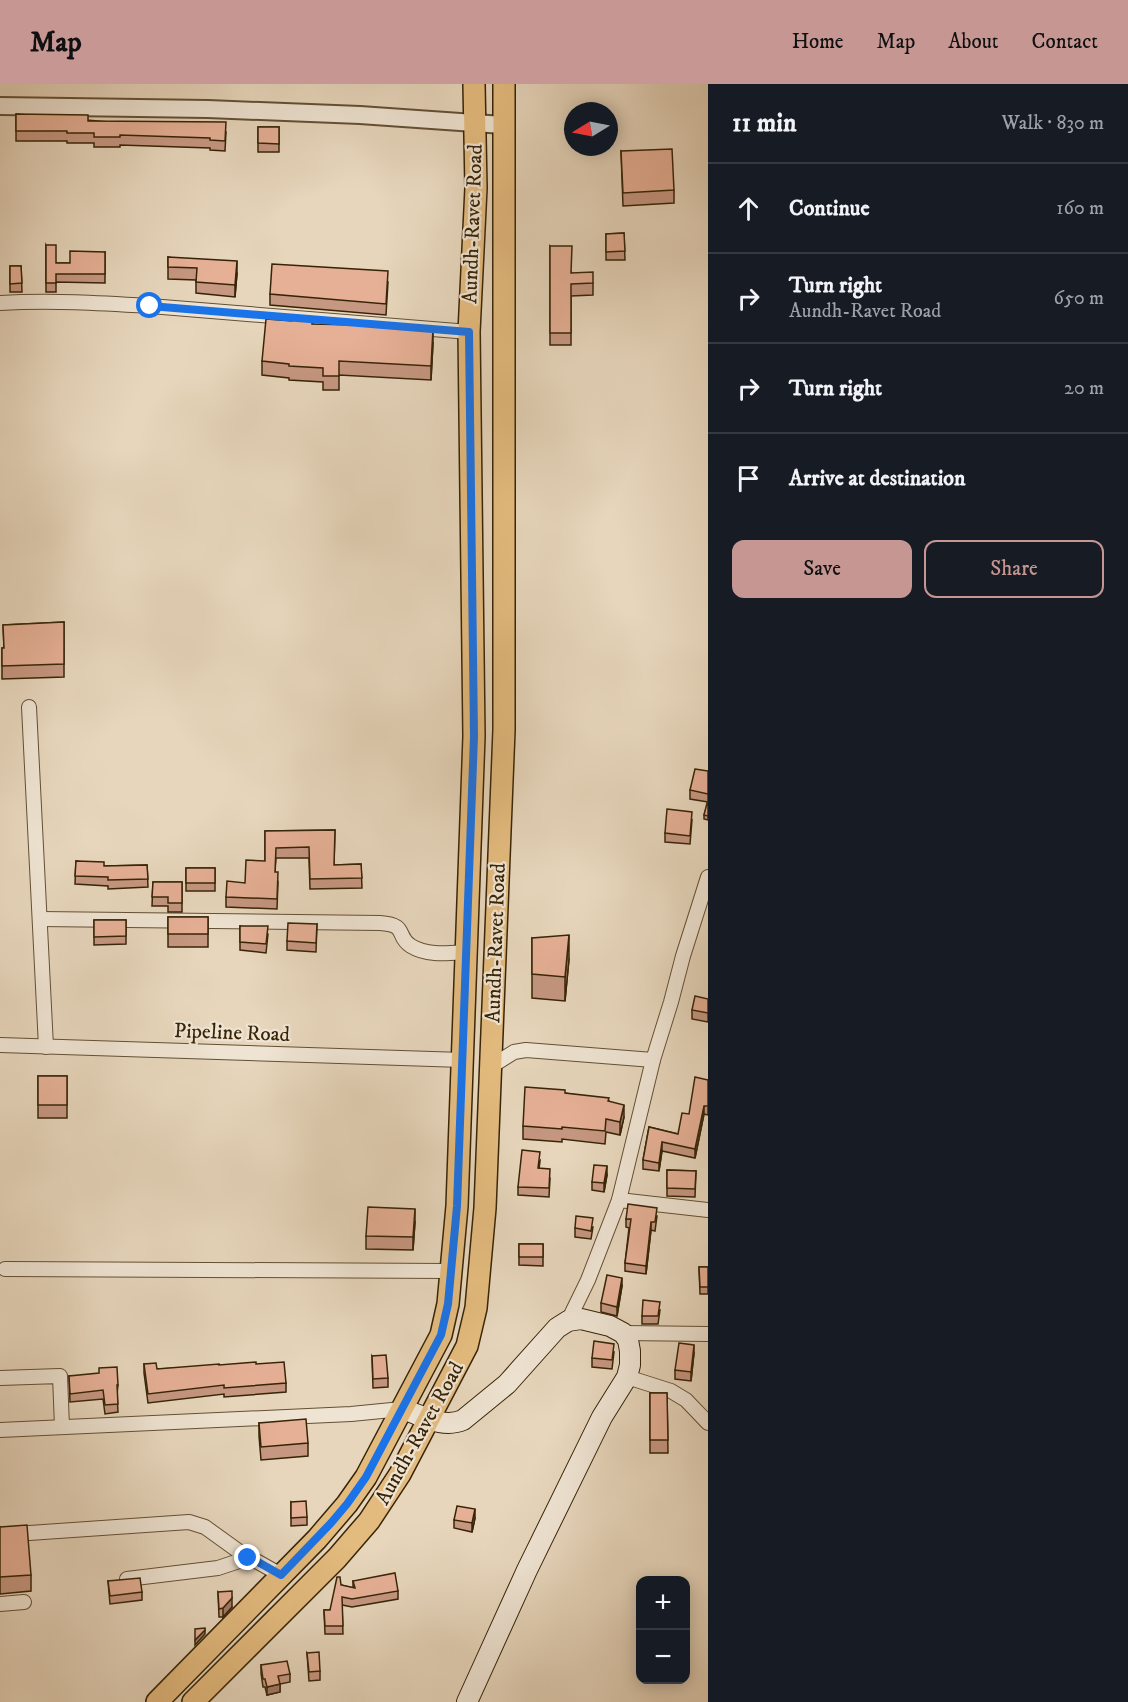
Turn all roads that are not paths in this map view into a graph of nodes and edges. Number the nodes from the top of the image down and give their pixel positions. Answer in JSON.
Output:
{"nodes":[{"id":1,"x":474,"y":84,"type":"edge"},
{"id":2,"x":504,"y":84,"type":"edge"},
{"id":3,"x":0,"y":106,"type":"edge"},
{"id":4,"x":475,"y":122,"type":"junction"},
{"id":5,"x":503,"y":125,"type":"junction"},
{"id":6,"x":0,"y":303,"type":"edge"},
{"id":7,"x":469,"y":332,"type":"junction"},
{"id":8,"x":29,"y":707,"type":"dead end"},
{"id":9,"x":708,"y":877,"type":"edge"},
{"id":10,"x":40,"y":919,"type":"junction"},
{"id":11,"x":467,"y":952,"type":"junction"},
{"id":12,"x":0,"y":1045,"type":"edge"},
{"id":13,"x":46,"y":1047,"type":"junction"},
{"id":14,"x":463,"y":1060,"type":"junction"},
{"id":15,"x":652,"y":1060,"type":"junction"},
{"id":16,"x":490,"y":1067,"type":"junction"},
{"id":17,"x":619,"y":1200,"type":"junction"},
{"id":18,"x":708,"y":1210,"type":"edge"},
{"id":19,"x":5,"y":1269,"type":"dead end"},
{"id":20,"x":451,"y":1271,"type":"junction"},
{"id":21,"x":568,"y":1321,"type":"junction"},
{"id":22,"x":623,"y":1333,"type":"junction"},
{"id":23,"x":708,"y":1334,"type":"edge"},
{"id":24,"x":627,"y":1377,"type":"junction"},
{"id":25,"x":0,"y":1378,"type":"edge"},
{"id":26,"x":402,"y":1409,"type":"junction"},
{"id":27,"x":427,"y":1419,"type":"junction"},
{"id":28,"x":708,"y":1423,"type":"edge"},
{"id":29,"x":62,"y":1427,"type":"junction"},
{"id":30,"x":0,"y":1430,"type":"edge"},
{"id":31,"x":0,"y":1535,"type":"edge"},
{"id":32,"x":248,"y":1558,"type":"junction"},
{"id":33,"x":281,"y":1575,"type":"junction"},
{"id":34,"x":127,"y":1579,"type":"edge"},
{"id":35,"x":24,"y":1602,"type":"dead end"},
{"id":36,"x":0,"y":1604,"type":"edge"},
{"id":37,"x":157,"y":1702,"type":"edge"},
{"id":38,"x":193,"y":1702,"type":"edge"},
{"id":39,"x":466,"y":1702,"type":"edge"}],
"edges":[{"from":1,"to":4,"type":"main road","name":"Aundh-Ravet Road"},
{"from":2,"to":5,"type":"main road","name":"Aundh-Ravet Road"},
{"from":3,"to":4,"type":"street"},
{"from":4,"to":5,"type":"street"},
{"from":4,"to":7,"type":"main road","name":"Aundh-Ravet Road"},
{"from":5,"to":16,"type":"main road","name":"Aundh-Ravet Road"},
{"from":6,"to":7,"type":"street"},
{"from":7,"to":11,"type":"main road","name":"Aundh-Ravet Road"},
{"from":8,"to":10,"type":"street"},
{"from":9,"to":15,"type":"street"},
{"from":10,"to":11,"type":"street"},
{"from":10,"to":13,"type":"street"},
{"from":11,"to":14,"type":"main road","name":"Aundh-Ravet Road"},
{"from":12,"to":13,"type":"street","name":"Pipeline Road"},
{"from":13,"to":14,"type":"street","name":"Pipeline Road"},
{"from":14,"to":20,"type":"main road","name":"Aundh-Ravet Road"},
{"from":15,"to":16,"type":"street"},
{"from":15,"to":17,"type":"street"},
{"from":16,"to":27,"type":"main road","name":"Aundh-Ravet Road"},
{"from":17,"to":18,"type":"street"},
{"from":17,"to":21,"type":"street"},
{"from":19,"to":20,"type":"street"},
{"from":20,"to":26,"type":"main road","name":"Aundh-Ravet Road"},
{"from":21,"to":22,"type":"main road"},
{"from":21,"to":27,"type":"main road"},
{"from":22,"to":23,"type":"street"},
{"from":22,"to":24,"type":"main road"},
{"from":24,"to":28,"type":"street"},
{"from":24,"to":39,"type":"main road"},
{"from":25,"to":29,"type":"street"},
{"from":26,"to":27,"type":"main road"},
{"from":26,"to":29,"type":"street"},
{"from":26,"to":33,"type":"main road","name":"Aundh-Ravet Road"},
{"from":27,"to":38,"type":"main road","name":"Aundh-Ravet Road"},
{"from":29,"to":30,"type":"street"},
{"from":31,"to":32,"type":"street"},
{"from":32,"to":33,"type":"street"},
{"from":32,"to":34,"type":"street"},
{"from":33,"to":37,"type":"main road","name":"Aundh-Ravet Road"},
{"from":35,"to":36,"type":"street"}]}
